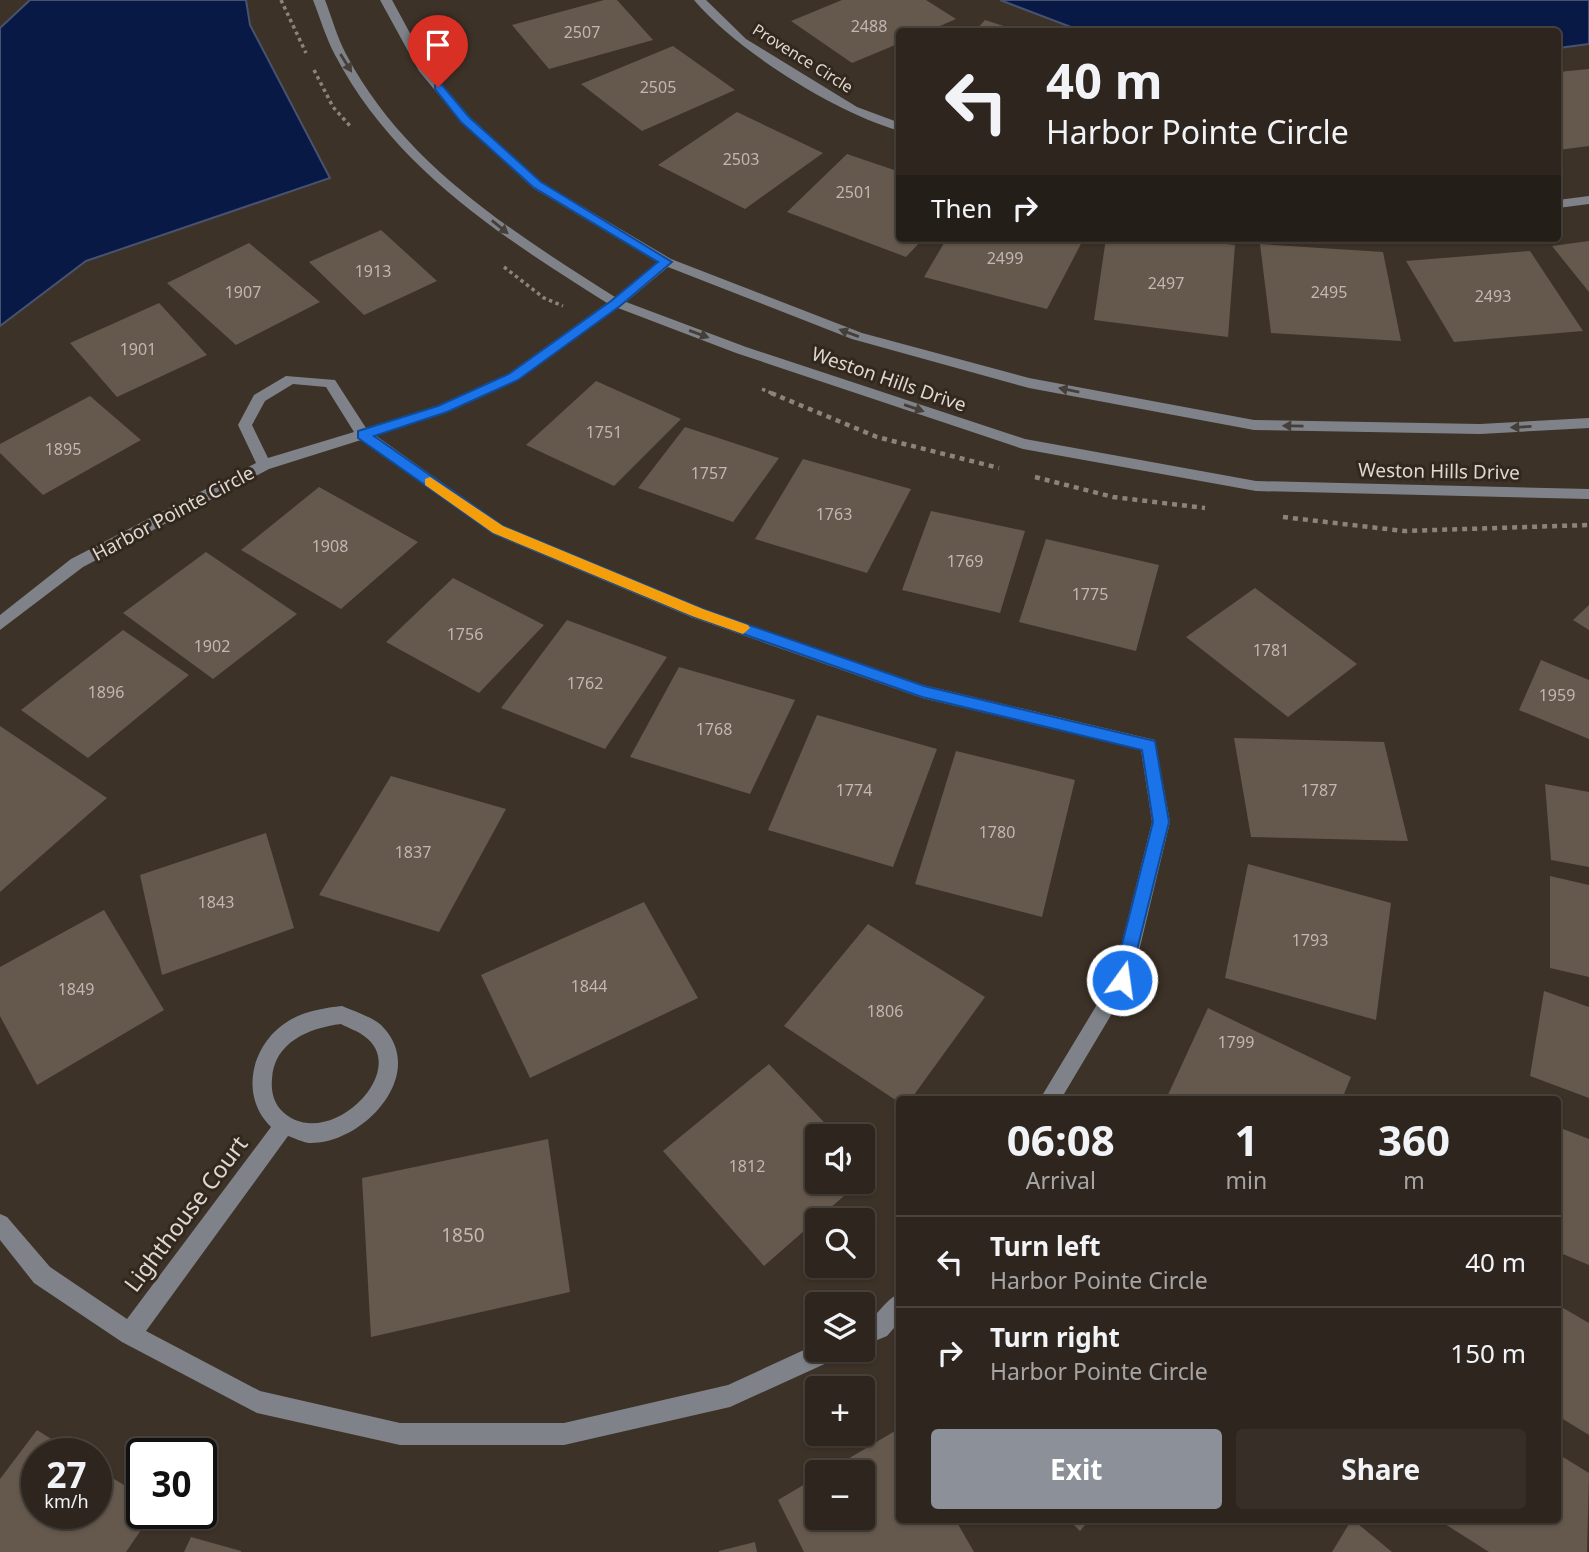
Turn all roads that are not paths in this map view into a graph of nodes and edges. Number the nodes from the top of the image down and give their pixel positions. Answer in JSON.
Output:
{"nodes":[{"id":1,"x":319,"y":0,"type":"edge"},
{"id":2,"x":386,"y":0,"type":"edge"},
{"id":3,"x":700,"y":0,"type":"edge"},
{"id":4,"x":896,"y":126,"type":"edge"},
{"id":5,"x":1589,"y":200,"type":"edge"},
{"id":6,"x":1561,"y":204,"type":"edge"},
{"id":7,"x":666,"y":262,"type":"junction"},
{"id":8,"x":616,"y":303,"type":"junction"},
{"id":9,"x":1589,"y":423,"type":"edge"},
{"id":10,"x":363,"y":434,"type":"junction"},
{"id":11,"x":264,"y":465,"type":"junction"},
{"id":12,"x":1589,"y":494,"type":"edge"},
{"id":13,"x":0,"y":624,"type":"edge"},
{"id":14,"x":1052,"y":1096,"type":"edge"},
{"id":15,"x":284,"y":1125,"type":"junction"},
{"id":16,"x":0,"y":1224,"type":"edge"},
{"id":17,"x":896,"y":1309,"type":"edge"},
{"id":18,"x":875,"y":1330,"type":"edge"},
{"id":19,"x":130,"y":1334,"type":"junction"},
{"id":20,"x":805,"y":1361,"type":"edge"}],
"edges":[{"from":1,"to":8,"type":"street","name":"Weston Hills Drive","one_way":true},
{"from":2,"to":7,"type":"street","name":"Weston Hills Drive"},
{"from":3,"to":4,"type":"street","name":"Provence Circle"},
{"from":5,"to":6,"type":"street"},
{"from":7,"to":8,"type":"street","name":"Harbor Pointe Circle"},
{"from":9,"to":7,"type":"street","name":"Weston Hills Drive","one_way":true},
{"from":8,"to":10,"type":"street","name":"Harbor Pointe Circle"},
{"from":8,"to":12,"type":"street","name":"Weston Hills Drive","one_way":true},
{"from":10,"to":11,"type":"street","name":"Harbor Pointe Circle"},
{"from":10,"to":11,"type":"street"},
{"from":10,"to":14,"type":"street"},
{"from":11,"to":13,"type":"street","name":"Harbor Pointe Circle"},
{"from":15,"to":15,"type":"street"},
{"from":15,"to":19,"type":"street","name":"Lighthouse Court"},
{"from":16,"to":19,"type":"street"},
{"from":17,"to":18,"type":"street"},
{"from":19,"to":20,"type":"street"}]}
